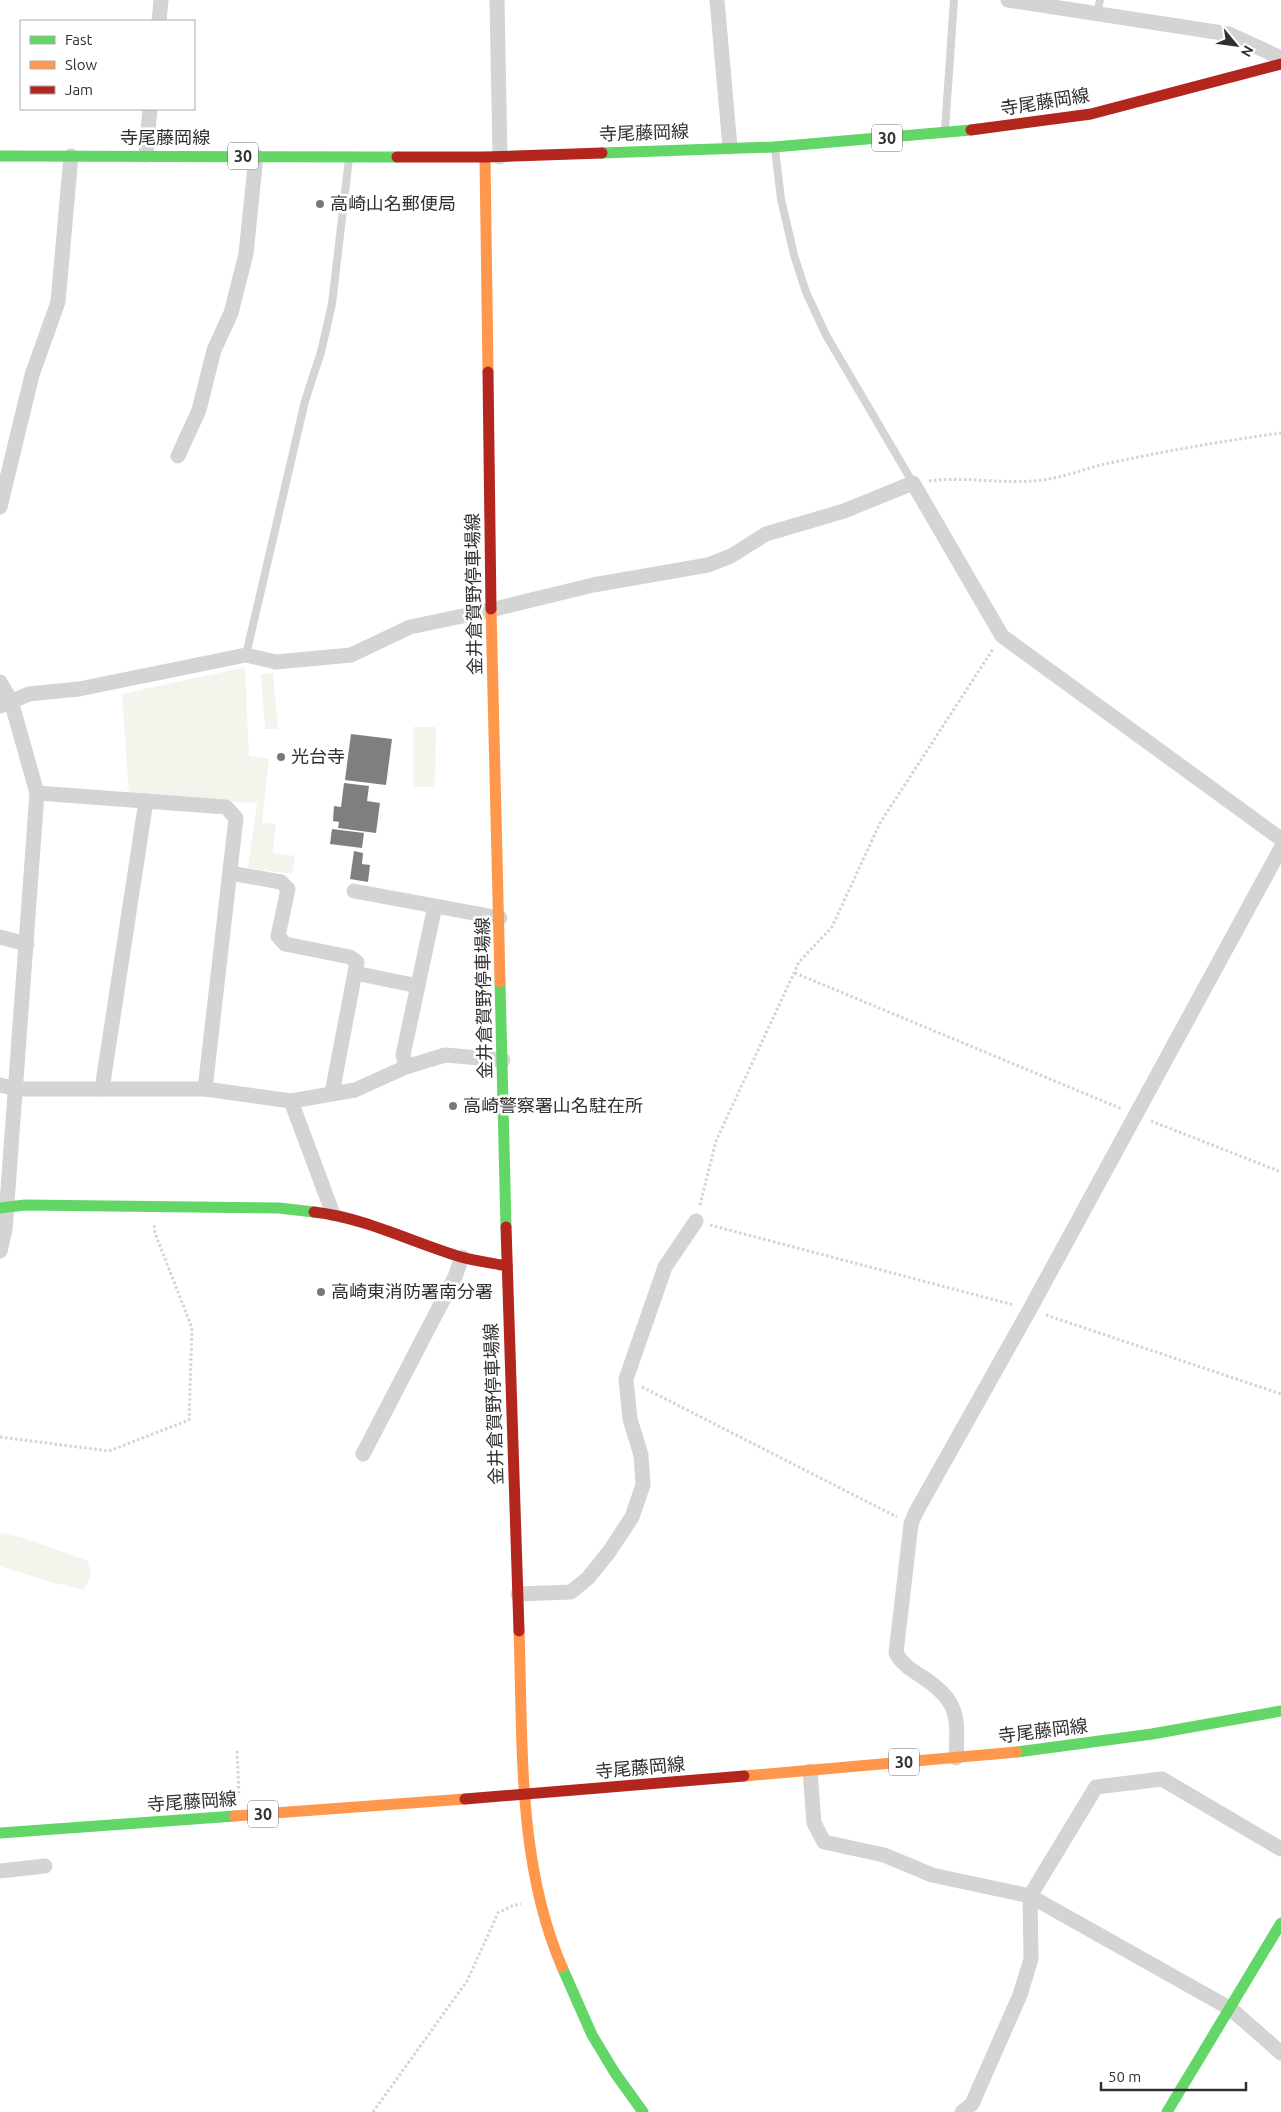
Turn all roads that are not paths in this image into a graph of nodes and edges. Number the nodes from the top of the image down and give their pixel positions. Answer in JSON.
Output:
{"nodes":[{"id":1,"x":161,"y":0,"type":"edge"},
{"id":2,"x":497,"y":0,"type":"edge"},
{"id":3,"x":717,"y":0,"type":"edge"},
{"id":4,"x":954,"y":0,"type":"edge"},
{"id":5,"x":1008,"y":0,"type":"edge"},
{"id":6,"x":1099,"y":7,"type":"edge"},
{"id":7,"x":159,"y":20,"type":"edge"},
{"id":8,"x":1281,"y":58,"type":"edge"},
{"id":9,"x":1281,"y":64,"type":"edge"},
{"id":10,"x":150,"y":110,"type":"edge"},
{"id":11,"x":945,"y":133,"type":"junction"},
{"id":12,"x":730,"y":147,"type":"junction"},
{"id":13,"x":774,"y":147,"type":"junction"},
{"id":14,"x":146,"y":155,"type":"junction"},
{"id":15,"x":0,"y":156,"type":"edge"},
{"id":16,"x":71,"y":156,"type":"junction"},
{"id":17,"x":256,"y":156,"type":"junction"},
{"id":18,"x":349,"y":156,"type":"junction"},
{"id":19,"x":493,"y":157,"type":"junction"},
{"id":20,"x":178,"y":456,"type":"dead end"},
{"id":21,"x":913,"y":483,"type":"junction"},
{"id":22,"x":0,"y":507,"type":"edge"},
{"id":23,"x":491,"y":610,"type":"junction"},
{"id":24,"x":246,"y":655,"type":"junction"},
{"id":25,"x":0,"y":682,"type":"edge"},
{"id":26,"x":6,"y":704,"type":"edge"},
{"id":27,"x":37,"y":793,"type":"junction"},
{"id":28,"x":146,"y":801,"type":"junction"},
{"id":29,"x":1281,"y":840,"type":"edge"},
{"id":30,"x":230,"y":873,"type":"junction"},
{"id":31,"x":354,"y":891,"type":"dead end"},
{"id":32,"x":434,"y":906,"type":"junction"},
{"id":33,"x":500,"y":918,"type":"junction"},
{"id":34,"x":0,"y":938,"type":"edge"},
{"id":35,"x":27,"y":944,"type":"junction"},
{"id":36,"x":355,"y":973,"type":"junction"},
{"id":37,"x":418,"y":986,"type":"junction"},
{"id":38,"x":503,"y":1060,"type":"junction"},
{"id":39,"x":406,"y":1067,"type":"junction"},
{"id":40,"x":0,"y":1085,"type":"edge"},
{"id":41,"x":17,"y":1089,"type":"junction"},
{"id":42,"x":102,"y":1089,"type":"junction"},
{"id":43,"x":204,"y":1089,"type":"junction"},
{"id":44,"x":332,"y":1093,"type":"junction"},
{"id":45,"x":291,"y":1101,"type":"junction"},
{"id":46,"x":3,"y":1207,"type":"edge"},
{"id":47,"x":333,"y":1214,"type":"junction"},
{"id":48,"x":696,"y":1221,"type":"road end"},
{"id":49,"x":0,"y":1251,"type":"edge"},
{"id":50,"x":462,"y":1257,"type":"junction"},
{"id":51,"x":507,"y":1266,"type":"junction"},
{"id":52,"x":363,"y":1454,"type":"dead end"},
{"id":53,"x":518,"y":1594,"type":"junction"},
{"id":54,"x":1281,"y":1711,"type":"edge"},
{"id":55,"x":956,"y":1758,"type":"junction"},
{"id":56,"x":810,"y":1771,"type":"junction"},
{"id":57,"x":525,"y":1795,"type":"junction"},
{"id":58,"x":0,"y":1833,"type":"edge"},
{"id":59,"x":1281,"y":1848,"type":"edge"},
{"id":60,"x":45,"y":1866,"type":"dead end"},
{"id":61,"x":0,"y":1871,"type":"edge"},
{"id":62,"x":1030,"y":1896,"type":"junction"},
{"id":63,"x":1281,"y":1922,"type":"edge"},
{"id":64,"x":1231,"y":2009,"type":"junction"},
{"id":65,"x":1281,"y":2053,"type":"edge"},
{"id":66,"x":644,"y":2112,"type":"edge"},
{"id":67,"x":962,"y":2112,"type":"edge"},
{"id":68,"x":1167,"y":2112,"type":"edge"}],
"edges":[{"from":1,"to":7,"type":"street"},
{"from":2,"to":19,"type":"street"},
{"from":3,"to":12,"type":"street"},
{"from":4,"to":11,"type":"lane"},
{"from":5,"to":6,"type":"street"},
{"from":6,"to":8,"type":"street"},
{"from":9,"to":11,"type":"main road","name":"寺尾藤岡線","number":"30"},
{"from":10,"to":14,"type":"street"},
{"from":11,"to":13,"type":"main road","name":"寺尾藤岡線","number":"30"},
{"from":12,"to":13,"type":"main road","name":"寺尾藤岡線","number":"30"},
{"from":12,"to":19,"type":"main road","name":"寺尾藤岡線","number":"30"},
{"from":13,"to":21,"type":"lane"},
{"from":14,"to":16,"type":"main road","name":"寺尾藤岡線","number":"30"},
{"from":14,"to":17,"type":"main road","name":"寺尾藤岡線","number":"30"},
{"from":15,"to":16,"type":"main road","name":"寺尾藤岡線","number":"30"},
{"from":16,"to":22,"type":"street"},
{"from":17,"to":18,"type":"main road","name":"寺尾藤岡線","number":"30"},
{"from":17,"to":20,"type":"street"},
{"from":18,"to":19,"type":"main road","name":"寺尾藤岡線","number":"30"},
{"from":18,"to":24,"type":"lane"},
{"from":19,"to":23,"type":"main road","name":"金井倉賀野停車場線"},
{"from":21,"to":23,"type":"street"},
{"from":21,"to":29,"type":"street"},
{"from":23,"to":24,"type":"street"},
{"from":23,"to":33,"type":"main road","name":"金井倉賀野停車場線"},
{"from":24,"to":26,"type":"street"},
{"from":25,"to":26,"type":"street"},
{"from":26,"to":27,"type":"street"},
{"from":27,"to":28,"type":"street"},
{"from":27,"to":35,"type":"street"},
{"from":28,"to":30,"type":"street"},
{"from":28,"to":42,"type":"street"},
{"from":29,"to":55,"type":"street"},
{"from":30,"to":36,"type":"street"},
{"from":30,"to":43,"type":"street"},
{"from":31,"to":32,"type":"street"},
{"from":32,"to":33,"type":"street"},
{"from":32,"to":37,"type":"street"},
{"from":33,"to":38,"type":"main road","name":"金井倉賀野停車場線"},
{"from":34,"to":35,"type":"street"},
{"from":35,"to":41,"type":"street"},
{"from":36,"to":37,"type":"street"},
{"from":36,"to":44,"type":"street"},
{"from":37,"to":39,"type":"street"},
{"from":38,"to":39,"type":"street"},
{"from":38,"to":51,"type":"main road","name":"金井倉賀野停車場線"},
{"from":39,"to":44,"type":"street"},
{"from":40,"to":41,"type":"street"},
{"from":41,"to":42,"type":"street"},
{"from":41,"to":46,"type":"street"},
{"from":42,"to":43,"type":"street"},
{"from":43,"to":45,"type":"street"},
{"from":44,"to":45,"type":"street"},
{"from":45,"to":47,"type":"street"},
{"from":46,"to":47,"type":"main road"},
{"from":46,"to":49,"type":"street"},
{"from":47,"to":50,"type":"main road"},
{"from":48,"to":53,"type":"street"},
{"from":50,"to":51,"type":"main road"},
{"from":50,"to":52,"type":"street"},
{"from":51,"to":53,"type":"main road","name":"金井倉賀野停車場線"},
{"from":53,"to":57,"type":"main road","name":"金井倉賀野停車場線"},
{"from":54,"to":55,"type":"main road","name":"寺尾藤岡線","number":"30"},
{"from":55,"to":56,"type":"main road","name":"寺尾藤岡線","number":"30"},
{"from":56,"to":57,"type":"main road","name":"寺尾藤岡線","number":"30"},
{"from":56,"to":62,"type":"street"},
{"from":57,"to":58,"type":"main road","name":"寺尾藤岡線","number":"30"},
{"from":57,"to":66,"type":"main road","name":"金井倉賀野停車場線"},
{"from":59,"to":62,"type":"street"},
{"from":60,"to":61,"type":"street"},
{"from":62,"to":64,"type":"street"},
{"from":62,"to":67,"type":"street"},
{"from":63,"to":64,"type":"main road"},
{"from":64,"to":65,"type":"street"},
{"from":64,"to":68,"type":"main road"}]}
